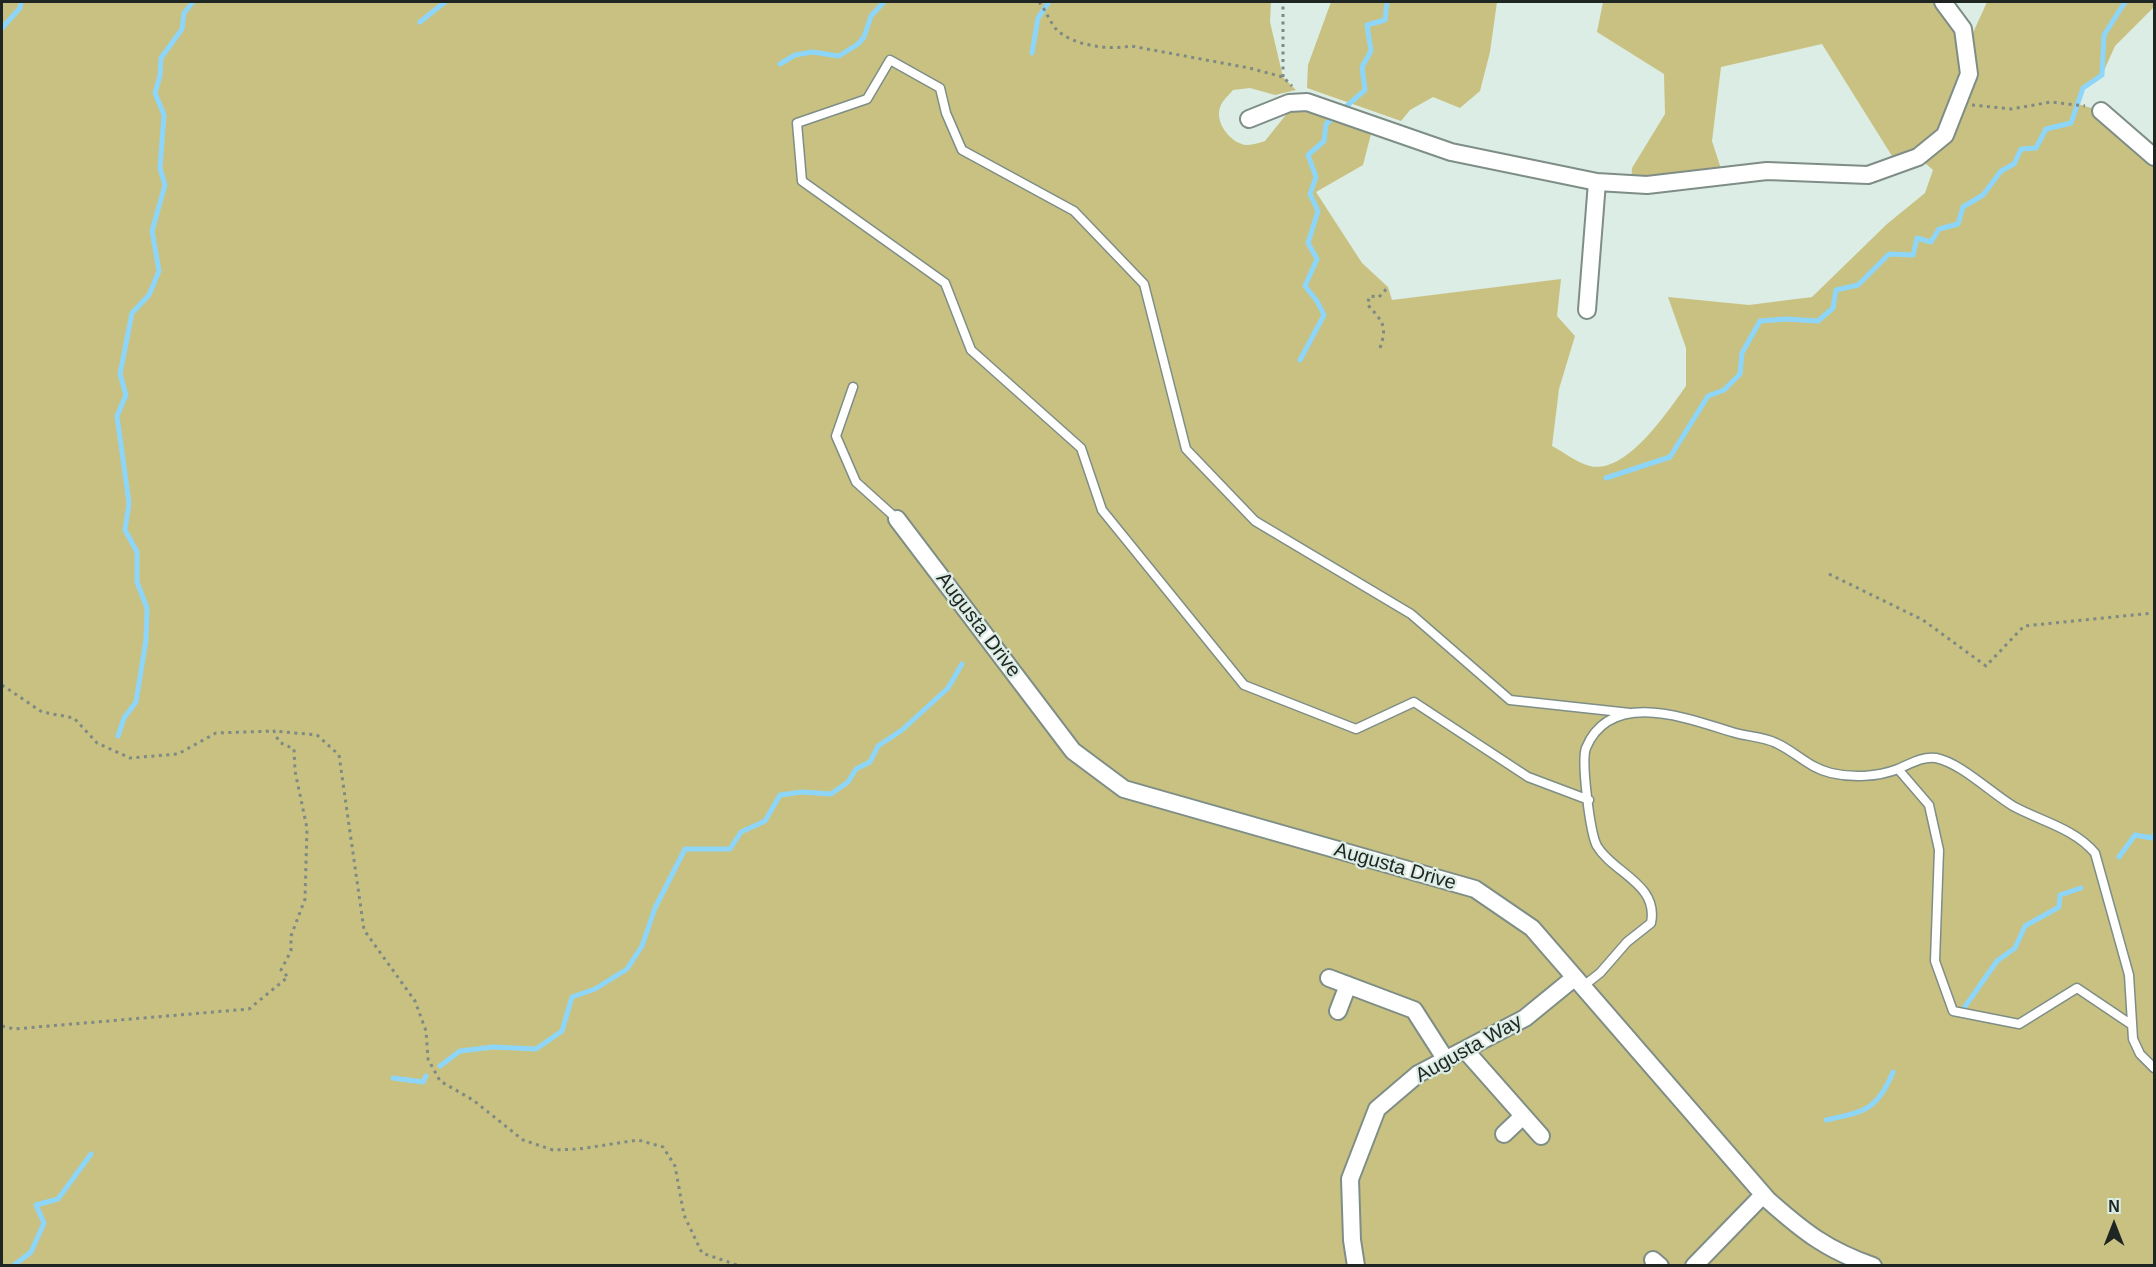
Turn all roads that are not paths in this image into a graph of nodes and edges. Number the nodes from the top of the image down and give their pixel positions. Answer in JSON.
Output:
{"nodes":[{"id":1,"x":1943,"y":2,"type":"edge"},
{"id":2,"x":2101,"y":111,"type":"road end"},
{"id":3,"x":1249,"y":119,"type":"dead end"},
{"id":4,"x":2154,"y":157,"type":"edge"},
{"id":5,"x":1597,"y":182,"type":"junction"},
{"id":6,"x":1587,"y":310,"type":"dead end"},
{"id":7,"x":853,"y":387,"type":"dead end"},
{"id":8,"x":897,"y":519,"type":"joint"},
{"id":9,"x":1630,"y":713,"type":"junction"},
{"id":10,"x":1898,"y":769,"type":"junction"},
{"id":11,"x":1589,"y":800,"type":"junction"},
{"id":12,"x":1329,"y":978,"type":"dead end"},
{"id":13,"x":1578,"y":982,"type":"junction"},
{"id":14,"x":1348,"y":985,"type":"junction"},
{"id":15,"x":1338,"y":1011,"type":"dead end"},
{"id":16,"x":2132,"y":1025,"type":"junction"},
{"id":17,"x":1465,"y":1050,"type":"junction"},
{"id":18,"x":1446,"y":1060,"type":"junction"},
{"id":19,"x":2154,"y":1068,"type":"edge"},
{"id":20,"x":1522,"y":1116,"type":"junction"},
{"id":21,"x":1504,"y":1134,"type":"dead end"},
{"id":22,"x":1541,"y":1136,"type":"dead end"},
{"id":23,"x":1763,"y":1194,"type":"junction"},
{"id":24,"x":1356,"y":1266,"type":"edge"},
{"id":25,"x":1694,"y":1266,"type":"edge"},
{"id":26,"x":1873,"y":1266,"type":"edge"}],
"edges":[{"from":1,"to":5,"type":"street"},
{"from":2,"to":4,"type":"street"},
{"from":3,"to":5,"type":"street"},
{"from":5,"to":6,"type":"street"},
{"from":7,"to":8,"type":"lane"},
{"from":8,"to":13,"type":"street","name":"Augusta Drive"},
{"from":9,"to":10,"type":"lane"},
{"from":9,"to":11,"type":"lane"},
{"from":9,"to":11,"type":"lane"},
{"from":10,"to":16,"type":"lane"},
{"from":10,"to":16,"type":"lane"},
{"from":11,"to":13,"type":"lane"},
{"from":12,"to":14,"type":"street"},
{"from":13,"to":17,"type":"street","name":"Augusta Way"},
{"from":13,"to":23,"type":"street","name":"Augusta Drive"},
{"from":14,"to":15,"type":"street"},
{"from":14,"to":18,"type":"street"},
{"from":16,"to":19,"type":"lane"},
{"from":17,"to":18,"type":"street","name":"Augusta Way"},
{"from":17,"to":20,"type":"street"},
{"from":18,"to":24,"type":"street","name":"Augusta Way"},
{"from":20,"to":21,"type":"street"},
{"from":20,"to":22,"type":"street"},
{"from":23,"to":25,"type":"street"},
{"from":23,"to":26,"type":"street","name":"Augusta Drive"}]}
